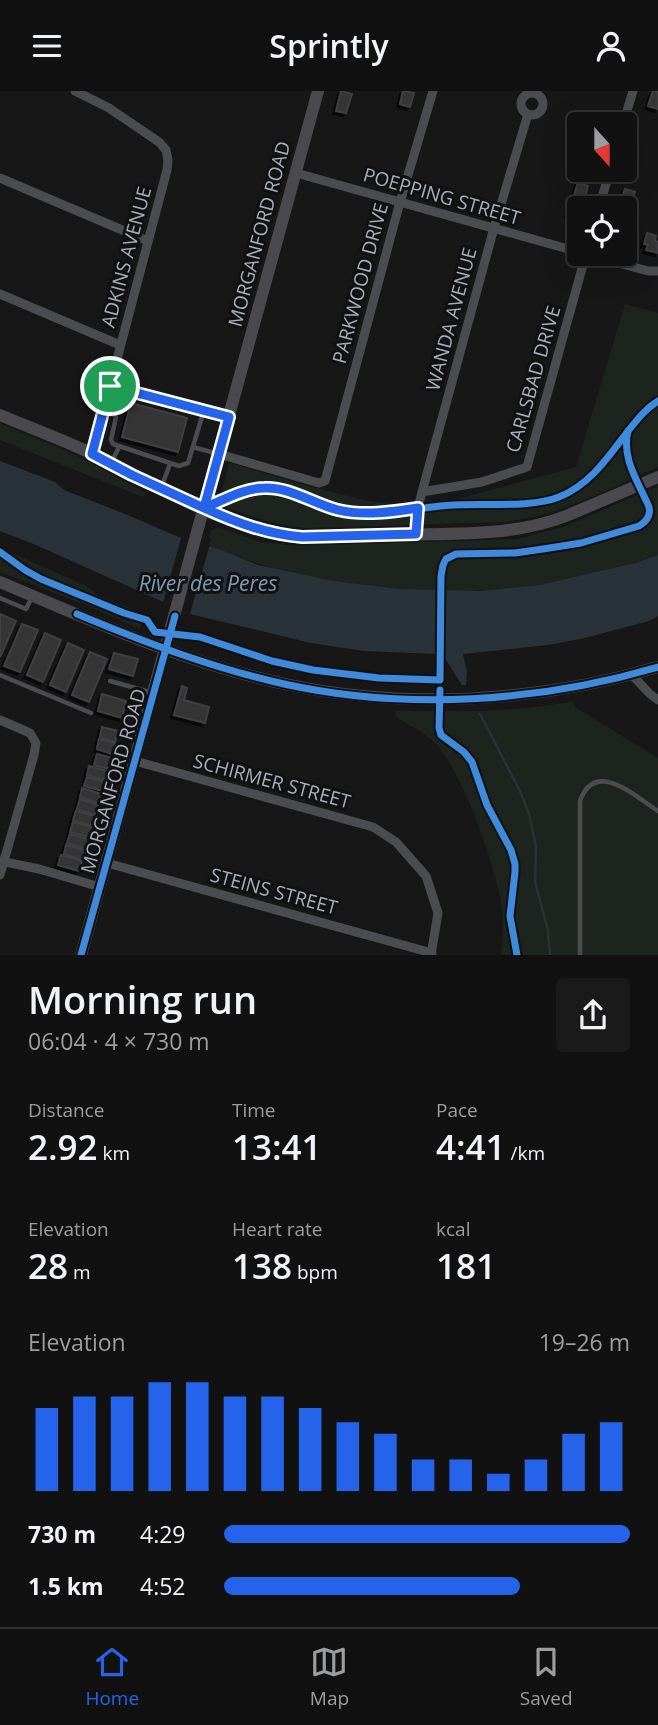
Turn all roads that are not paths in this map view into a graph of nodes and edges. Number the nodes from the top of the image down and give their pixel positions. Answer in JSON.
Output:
{"nodes":[{"id":1,"x":75,"y":91,"type":"edge"},
{"id":2,"x":318,"y":91,"type":"edge"},
{"id":3,"x":433,"y":91,"type":"edge"},
{"id":4,"x":633,"y":91,"type":"edge"},
{"id":5,"x":627,"y":112,"type":"edge"},
{"id":6,"x":528,"y":114,"type":"dead end"},
{"id":7,"x":296,"y":173,"type":"junction"},
{"id":8,"x":0,"y":178,"type":"edge"},
{"id":9,"x":400,"y":202,"type":"junction"},
{"id":10,"x":494,"y":228,"type":"junction"},
{"id":11,"x":148,"y":241,"type":"junction"},
{"id":12,"x":567,"y":249,"type":"edge"},
{"id":13,"x":583,"y":266,"type":"edge"},
{"id":14,"x":633,"y":266,"type":"edge"},
{"id":15,"x":653,"y":271,"type":"edge"},
{"id":16,"x":0,"y":294,"type":"edge"},
{"id":17,"x":120,"y":345,"type":"junction"},
{"id":18,"x":110,"y":386,"type":"junction"},
{"id":19,"x":204,"y":410,"type":"junction"},
{"id":20,"x":102,"y":412,"type":"junction"},
{"id":21,"x":0,"y":415,"type":"edge"},
{"id":22,"x":229,"y":417,"type":"junction"},
{"id":23,"x":119,"y":447,"type":"junction"},
{"id":24,"x":193,"y":447,"type":"junction"},
{"id":25,"x":92,"y":454,"type":"junction"},
{"id":26,"x":219,"y":454,"type":"junction"},
{"id":27,"x":111,"y":464,"type":"junction"},
{"id":28,"x":170,"y":464,"type":"junction"},
{"id":29,"x":658,"y":477,"type":"edge"},
{"id":30,"x":160,"y":489,"type":"junction"},
{"id":31,"x":422,"y":492,"type":"junction"},
{"id":32,"x":204,"y":508,"type":"junction"},
{"id":33,"x":416,"y":534,"type":"junction"},
{"id":34,"x":0,"y":582,"type":"edge"},
{"id":35,"x":32,"y":596,"type":"junction"},
{"id":36,"x":0,"y":598,"type":"edge"},
{"id":37,"x":166,"y":650,"type":"junction"},
{"id":38,"x":658,"y":667,"type":"edge"},
{"id":39,"x":0,"y":675,"type":"edge"},
{"id":40,"x":632,"y":675,"type":"junction"},
{"id":41,"x":110,"y":681,"type":"dead end"},
{"id":42,"x":154,"y":693,"type":"junction"},
{"id":43,"x":658,"y":699,"type":"edge"},
{"id":44,"x":91,"y":713,"type":"dead end"},
{"id":45,"x":0,"y":719,"type":"edge"},
{"id":46,"x":135,"y":761,"type":"junction"},
{"id":47,"x":658,"y":811,"type":"edge"},
{"id":48,"x":2,"y":861,"type":"edge"},
{"id":49,"x":107,"y":863,"type":"junction"},
{"id":50,"x":0,"y":875,"type":"edge"},
{"id":51,"x":100,"y":887,"type":"junction"},
{"id":52,"x":431,"y":954,"type":"edge"},
{"id":53,"x":81,"y":955,"type":"edge"},
{"id":54,"x":580,"y":955,"type":"edge"}],
"edges":[{"from":1,"to":11,"type":"street","name":"ADKINS AVENUE"},
{"from":2,"to":7,"type":"main road","name":"MORGANFORD ROAD"},
{"from":3,"to":9,"type":"street","name":"PARKWOOD DRIVE"},
{"from":4,"to":5,"type":"street"},
{"from":6,"to":10,"type":"street","name":"WANDA AVENUE"},
{"from":7,"to":9,"type":"street","name":"POEPPING STREET"},
{"from":7,"to":22,"type":"main road","name":"MORGANFORD ROAD"},
{"from":8,"to":11,"type":"street"},
{"from":9,"to":10,"type":"street","name":"POEPPING STREET"},
{"from":9,"to":26,"type":"street","name":"PARKWOOD DRIVE"},
{"from":10,"to":12,"type":"street","name":"POEPPING STREET"},
{"from":10,"to":31,"type":"street","name":"WANDA AVENUE"},
{"from":11,"to":17,"type":"street","name":"ADKINS AVENUE"},
{"from":13,"to":31,"type":"street","name":"CARLSBAD DRIVE"},
{"from":14,"to":15,"type":"street"},
{"from":16,"to":17,"type":"street"},
{"from":17,"to":18,"type":"street","name":"ADKINS AVENUE"},
{"from":18,"to":19,"type":"lane"},
{"from":18,"to":20,"type":"street","name":"ADKINS AVENUE"},
{"from":19,"to":22,"type":"lane"},
{"from":19,"to":24,"type":"lane"},
{"from":20,"to":23,"type":"lane"},
{"from":20,"to":25,"type":"street","name":"ADKINS AVENUE"},
{"from":21,"to":25,"type":"main road"},
{"from":22,"to":26,"type":"main road","name":"MORGANFORD ROAD"},
{"from":23,"to":27,"type":"lane"},
{"from":23,"to":28,"type":"lane"},
{"from":24,"to":26,"type":"lane"},
{"from":24,"to":28,"type":"lane"},
{"from":25,"to":27,"type":"main road"},
{"from":26,"to":32,"type":"main road","name":"MORGANFORD ROAD"},
{"from":27,"to":30,"type":"main road"},
{"from":28,"to":30,"type":"lane"},
{"from":29,"to":33,"type":"main road"},
{"from":30,"to":32,"type":"main road"},
{"from":31,"to":33,"type":"street","name":"WANDA AVENUE"},
{"from":32,"to":33,"type":"main road"},
{"from":32,"to":37,"type":"main road","name":"MORGANFORD ROAD"},
{"from":34,"to":35,"type":"main road"},
{"from":35,"to":36,"type":"lane"},
{"from":35,"to":37,"type":"main road"},
{"from":37,"to":40,"type":"main road"},
{"from":37,"to":42,"type":"main road","name":"MORGANFORD ROAD"},
{"from":38,"to":40,"type":"main road"},
{"from":39,"to":44,"type":"lane"},
{"from":40,"to":43,"type":"street"},
{"from":41,"to":42,"type":"lane"},
{"from":42,"to":46,"type":"main road","name":"MORGANFORD ROAD"},
{"from":45,"to":48,"type":"street"},
{"from":46,"to":49,"type":"main road","name":"MORGANFORD ROAD"},
{"from":46,"to":52,"type":"street","name":"SCHIRMER STREET"},
{"from":47,"to":54,"type":"lane"},
{"from":48,"to":50,"type":"street"},
{"from":48,"to":51,"type":"street"},
{"from":49,"to":51,"type":"main road","name":"MORGANFORD ROAD"},
{"from":49,"to":52,"type":"street","name":"STEINS STREET"},
{"from":51,"to":53,"type":"main road","name":"MORGANFORD ROAD"}]}
